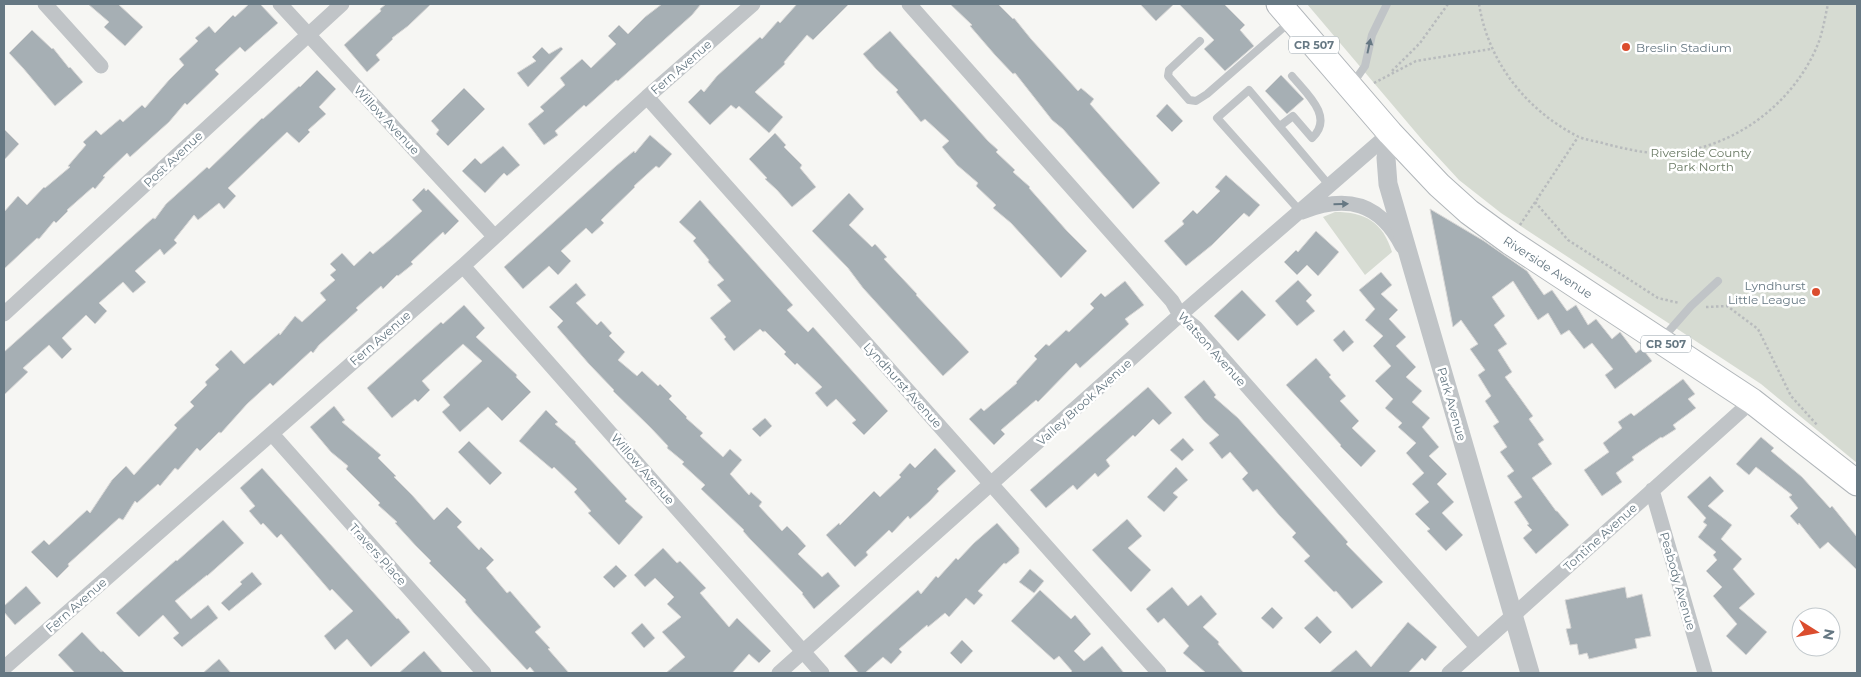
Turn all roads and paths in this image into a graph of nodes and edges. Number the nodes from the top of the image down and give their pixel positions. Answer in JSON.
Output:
{"nodes":[{"id":1,"x":45,"y":4,"type":"edge"},
{"id":2,"x":280,"y":4,"type":"edge"},
{"id":3,"x":342,"y":4,"type":"edge"},
{"id":4,"x":753,"y":4,"type":"edge"},
{"id":5,"x":909,"y":4,"type":"edge"},
{"id":6,"x":1387,"y":4,"type":"edge"},
{"id":7,"x":1448,"y":4,"type":"edge"},
{"id":8,"x":1479,"y":4,"type":"edge"},
{"id":9,"x":1828,"y":4,"type":"edge"},
{"id":10,"x":1286,"y":12,"type":"edge"},
{"id":11,"x":308,"y":35,"type":"junction"},
{"id":12,"x":1200,"y":41,"type":"dead end"},
{"id":13,"x":1491,"y":49,"type":"junction"},
{"id":14,"x":101,"y":66,"type":"dead end"},
{"id":15,"x":1389,"y":73,"type":"junction"},
{"id":16,"x":1292,"y":76,"type":"dead end"},
{"id":17,"x":1362,"y":85,"type":"junction"},
{"id":18,"x":647,"y":97,"type":"junction"},
{"id":19,"x":1280,"y":126,"type":"junction"},
{"id":20,"x":1390,"y":133,"type":"junction"},
{"id":21,"x":1578,"y":136,"type":"junction"},
{"id":22,"x":1329,"y":185,"type":"junction"},
{"id":23,"x":1535,"y":202,"type":"junction"},
{"id":24,"x":1297,"y":213,"type":"junction"},
{"id":25,"x":494,"y":236,"type":"junction"},
{"id":26,"x":1510,"y":242,"type":"junction"},
{"id":27,"x":463,"y":266,"type":"junction"},
{"id":28,"x":1413,"y":268,"type":"junction"},
{"id":29,"x":1718,"y":281,"type":"dead end"},
{"id":30,"x":1691,"y":306,"type":"junction"},
{"id":31,"x":4,"y":314,"type":"edge"},
{"id":32,"x":1180,"y":315,"type":"junction"},
{"id":33,"x":1660,"y":341,"type":"junction"},
{"id":34,"x":1752,"y":401,"type":"junction"},
{"id":35,"x":1823,"y":430,"type":"dead end"},
{"id":36,"x":272,"y":434,"type":"junction"},
{"id":37,"x":1857,"y":483,"type":"edge"},
{"id":38,"x":992,"y":485,"type":"junction"},
{"id":39,"x":1652,"y":490,"type":"junction"},
{"id":40,"x":1513,"y":615,"type":"junction"},
{"id":41,"x":1477,"y":648,"type":"junction"},
{"id":42,"x":803,"y":651,"type":"junction"},
{"id":43,"x":9,"y":666,"type":"edge"},
{"id":44,"x":484,"y":673,"type":"edge"},
{"id":45,"x":779,"y":673,"type":"edge"},
{"id":46,"x":822,"y":673,"type":"edge"},
{"id":47,"x":1159,"y":673,"type":"edge"},
{"id":48,"x":1449,"y":673,"type":"edge"},
{"id":49,"x":1530,"y":673,"type":"edge"},
{"id":50,"x":1705,"y":673,"type":"edge"}],
"edges":[{"from":1,"to":14,"type":"street"},
{"from":2,"to":11,"type":"street","name":"Willow Avenue"},
{"from":3,"to":11,"type":"street","name":"Post Avenue"},
{"from":4,"to":18,"type":"street","name":"Fern Avenue"},
{"from":5,"to":32,"type":"street","name":"Watson Avenue"},
{"from":17,"to":6,"type":"lane","one_way":true},
{"from":7,"to":15,"type":"path"},
{"from":8,"to":13,"type":"path"},
{"from":9,"to":21,"type":"path"},
{"from":10,"to":12,"type":"lane"},
{"from":10,"to":17,"type":"main road","name":"Riverside Avenue","number":"CR 507"},
{"from":11,"to":25,"type":"street","name":"Willow Avenue"},
{"from":11,"to":31,"type":"street","name":"Post Avenue"},
{"from":13,"to":15,"type":"path"},
{"from":13,"to":21,"type":"path"},
{"from":15,"to":17,"type":"path"},
{"from":16,"to":19,"type":"lane"},
{"from":17,"to":20,"type":"main road","name":"Riverside Avenue","number":"CR 507"},
{"from":18,"to":25,"type":"street","name":"Fern Avenue"},
{"from":18,"to":38,"type":"street","name":"Lyndhurst Avenue"},
{"from":19,"to":22,"type":"lane"},
{"from":19,"to":24,"type":"lane"},
{"from":20,"to":22,"type":"street","name":"Valley Brook Avenue"},
{"from":20,"to":26,"type":"main road","name":"Riverside Avenue","number":"CR 507"},
{"from":20,"to":28,"type":"street","name":"Park Avenue"},
{"from":21,"to":23,"type":"path"},
{"from":22,"to":24,"type":"street","name":"Valley Brook Avenue"},
{"from":23,"to":26,"type":"path"},
{"from":23,"to":30,"type":"path"},
{"from":24,"to":28,"type":"street","one_way":true},
{"from":24,"to":32,"type":"street","name":"Valley Brook Avenue"},
{"from":25,"to":27,"type":"street","name":"Fern Avenue"},
{"from":26,"to":33,"type":"main road","name":"Riverside Avenue","number":"CR 507"},
{"from":27,"to":36,"type":"street","name":"Fern Avenue"},
{"from":27,"to":42,"type":"street","name":"Willow Avenue"},
{"from":28,"to":40,"type":"street","name":"Park Avenue"},
{"from":29,"to":30,"type":"lane"},
{"from":30,"to":33,"type":"lane"},
{"from":30,"to":35,"type":"path"},
{"from":32,"to":38,"type":"street","name":"Valley Brook Avenue"},
{"from":32,"to":41,"type":"street","name":"Watson Avenue"},
{"from":33,"to":34,"type":"main road","name":"Riverside Avenue","number":"CR 507"},
{"from":34,"to":37,"type":"main road","name":"Riverside Avenue","number":"CR 507"},
{"from":34,"to":39,"type":"street","name":"Tontine Avenue"},
{"from":36,"to":43,"type":"street","name":"Fern Avenue"},
{"from":36,"to":44,"type":"street","name":"Travers Place"},
{"from":38,"to":42,"type":"street","name":"Valley Brook Avenue"},
{"from":38,"to":47,"type":"street","name":"Lyndhurst Avenue"},
{"from":39,"to":40,"type":"street","name":"Tontine Avenue"},
{"from":39,"to":50,"type":"street","name":"Peabody Avenue"},
{"from":40,"to":41,"type":"street","name":"Tontine Avenue"},
{"from":40,"to":49,"type":"street","name":"Park Avenue"},
{"from":41,"to":48,"type":"street","name":"Tontine Avenue"},
{"from":42,"to":45,"type":"street","name":"Valley Brook Avenue"},
{"from":42,"to":46,"type":"street","name":"Willow Avenue"}]}
